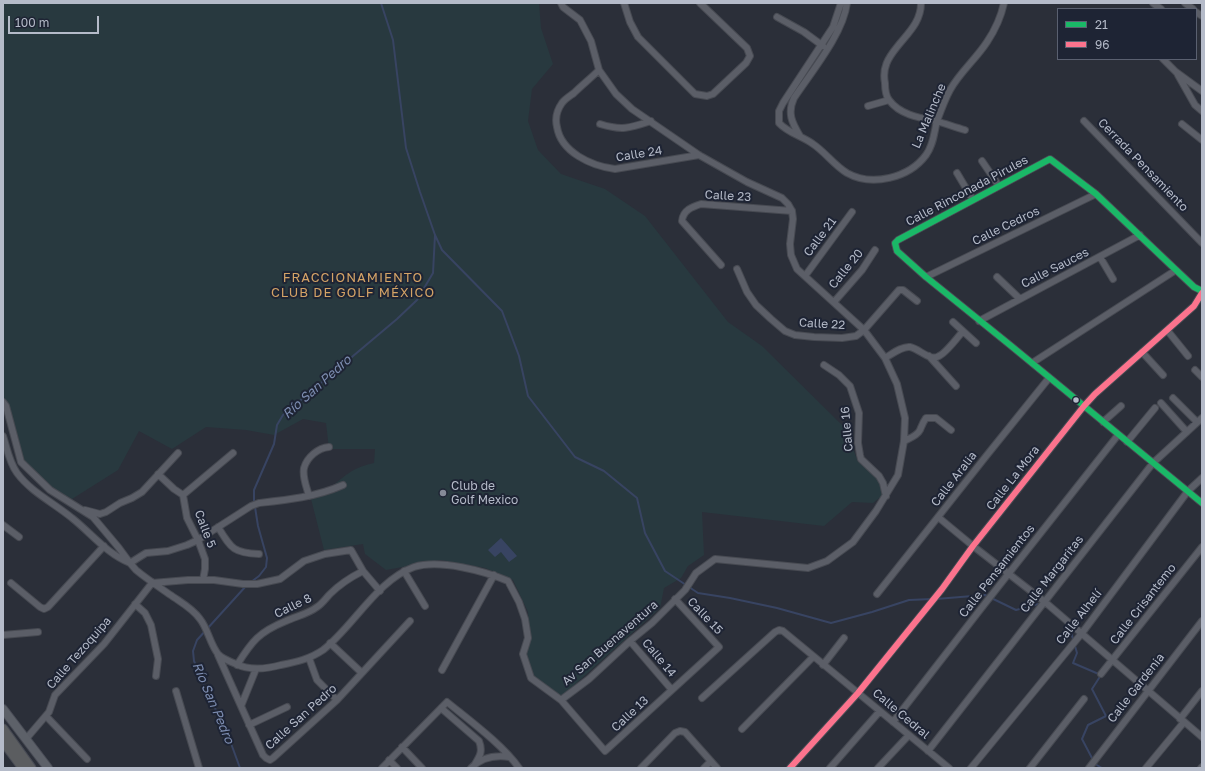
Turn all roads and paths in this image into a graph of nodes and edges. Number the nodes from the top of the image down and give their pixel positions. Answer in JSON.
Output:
{"nodes":[{"id":1,"x":561,"y":3,"type":"edge"},
{"id":2,"x":624,"y":3,"type":"edge"},
{"id":3,"x":700,"y":3,"type":"edge"},
{"id":4,"x":841,"y":3,"type":"edge"},
{"id":5,"x":847,"y":3,"type":"edge"},
{"id":6,"x":921,"y":3,"type":"edge"},
{"id":7,"x":1004,"y":3,"type":"edge"},
{"id":8,"x":777,"y":17,"type":"dead end"},
{"id":9,"x":824,"y":47,"type":"junction"},
{"id":10,"x":1164,"y":60,"type":"edge"},
{"id":11,"x":599,"y":70,"type":"junction"},
{"id":12,"x":1176,"y":72,"type":"junction"},
{"id":13,"x":1202,"y":91,"type":"edge"},
{"id":14,"x":889,"y":100,"type":"junction"},
{"id":15,"x":868,"y":106,"type":"dead end"},
{"id":16,"x":1202,"y":111,"type":"edge"},
{"id":17,"x":651,"y":121,"type":"junction"},
{"id":18,"x":1084,"y":121,"type":"dead end"},
{"id":19,"x":937,"y":122,"type":"junction"},
{"id":20,"x":600,"y":124,"type":"dead end"},
{"id":21,"x":1182,"y":124,"type":"dead end"},
{"id":22,"x":965,"y":130,"type":"dead end"},
{"id":23,"x":801,"y":137,"type":"junction"},
{"id":24,"x":1202,"y":140,"type":"edge"},
{"id":25,"x":698,"y":155,"type":"junction"},
{"id":26,"x":982,"y":161,"type":"dead end"},
{"id":27,"x":957,"y":173,"type":"dead end"},
{"id":28,"x":999,"y":186,"type":"junction"},
{"id":29,"x":1096,"y":194,"type":"junction"},
{"id":30,"x":972,"y":200,"type":"junction"},
{"id":31,"x":792,"y":211,"type":"junction"},
{"id":32,"x":852,"y":212,"type":"dead end"},
{"id":33,"x":1140,"y":235,"type":"junction"},
{"id":34,"x":1202,"y":243,"type":"edge"},
{"id":35,"x":875,"y":250,"type":"dead end"},
{"id":36,"x":1100,"y":257,"type":"junction"},
{"id":37,"x":721,"y":265,"type":"dead end"},
{"id":38,"x":737,"y":268,"type":"dead end"},
{"id":39,"x":1176,"y":270,"type":"junction"},
{"id":40,"x":805,"y":276,"type":"junction"},
{"id":41,"x":997,"y":276,"type":"dead end"},
{"id":42,"x":926,"y":277,"type":"junction"},
{"id":43,"x":1113,"y":279,"type":"dead end"},
{"id":44,"x":1202,"y":292,"type":"edge"},
{"id":45,"x":1020,"y":299,"type":"junction"},
{"id":46,"x":917,"y":301,"type":"dead end"},
{"id":47,"x":834,"y":302,"type":"junction"},
{"id":48,"x":979,"y":321,"type":"junction"},
{"id":49,"x":953,"y":322,"type":"dead end"},
{"id":50,"x":864,"y":330,"type":"junction"},
{"id":51,"x":1166,"y":330,"type":"junction"},
{"id":52,"x":963,"y":331,"type":"junction"},
{"id":53,"x":976,"y":343,"type":"dead end"},
{"id":54,"x":1142,"y":352,"type":"junction"},
{"id":55,"x":929,"y":356,"type":"junction"},
{"id":56,"x":1188,"y":356,"type":"dead end"},
{"id":57,"x":885,"y":358,"type":"junction"},
{"id":58,"x":1032,"y":363,"type":"junction"},
{"id":59,"x":824,"y":365,"type":"dead end"},
{"id":60,"x":1195,"y":370,"type":"dead end"},
{"id":61,"x":1163,"y":375,"type":"dead end"},
{"id":62,"x":1202,"y":377,"type":"edge"},
{"id":63,"x":1049,"y":378,"type":"junction"},
{"id":64,"x":956,"y":386,"type":"dead end"},
{"id":65,"x":1173,"y":398,"type":"dead end"},
{"id":66,"x":3,"y":402,"type":"edge"},
{"id":67,"x":1161,"y":403,"type":"dead end"},
{"id":68,"x":1084,"y":406,"type":"junction"},
{"id":69,"x":1121,"y":406,"type":"dead end"},
{"id":70,"x":1155,"y":408,"type":"dead end"},
{"id":71,"x":1200,"y":420,"type":"edge"},
{"id":72,"x":1103,"y":422,"type":"junction"},
{"id":73,"x":951,"y":430,"type":"dead end"},
{"id":74,"x":1187,"y":432,"type":"junction"},
{"id":75,"x":1118,"y":435,"type":"junction"},
{"id":76,"x":3,"y":436,"type":"edge"},
{"id":77,"x":904,"y":441,"type":"junction"},
{"id":78,"x":1127,"y":442,"type":"junction"},
{"id":79,"x":329,"y":447,"type":"dead end"},
{"id":80,"x":178,"y":453,"type":"dead end"},
{"id":81,"x":234,"y":453,"type":"dead end"},
{"id":82,"x":1153,"y":463,"type":"junction"},
{"id":83,"x":158,"y":474,"type":"junction"},
{"id":84,"x":1202,"y":478,"type":"edge"},
{"id":85,"x":343,"y":485,"type":"dead end"},
{"id":86,"x":1188,"y":491,"type":"junction"},
{"id":87,"x":184,"y":495,"type":"junction"},
{"id":88,"x":309,"y":496,"type":"junction"},
{"id":89,"x":886,"y":496,"type":"junction"},
{"id":90,"x":1202,"y":503,"type":"edge"},
{"id":91,"x":78,"y":508,"type":"junction"},
{"id":92,"x":938,"y":517,"type":"junction"},
{"id":93,"x":3,"y":525,"type":"edge"},
{"id":94,"x":218,"y":527,"type":"junction"},
{"id":95,"x":19,"y":537,"type":"dead end"},
{"id":96,"x":198,"y":540,"type":"junction"},
{"id":97,"x":104,"y":546,"type":"junction"},
{"id":98,"x":973,"y":546,"type":"junction"},
{"id":99,"x":1202,"y":547,"type":"edge"},
{"id":100,"x":259,"y":554,"type":"dead end"},
{"id":101,"x":130,"y":563,"type":"junction"},
{"id":102,"x":363,"y":571,"type":"junction"},
{"id":103,"x":404,"y":572,"type":"junction"},
{"id":104,"x":1009,"y":574,"type":"junction"},
{"id":105,"x":494,"y":575,"type":"junction"},
{"id":106,"x":203,"y":580,"type":"junction"},
{"id":107,"x":152,"y":582,"type":"junction"},
{"id":108,"x":11,"y":583,"type":"dead end"},
{"id":109,"x":380,"y":591,"type":"junction"},
{"id":110,"x":877,"y":594,"type":"dead end"},
{"id":111,"x":675,"y":599,"type":"junction"},
{"id":112,"x":135,"y":604,"type":"junction"},
{"id":113,"x":1043,"y":604,"type":"junction"},
{"id":114,"x":425,"y":606,"type":"dead end"},
{"id":115,"x":410,"y":621,"type":"dead end"},
{"id":116,"x":1202,"y":621,"type":"edge"},
{"id":117,"x":38,"y":632,"type":"dead end"},
{"id":118,"x":3,"y":635,"type":"edge"},
{"id":119,"x":1080,"y":636,"type":"junction"},
{"id":120,"x":844,"y":638,"type":"dead end"},
{"id":121,"x":630,"y":640,"type":"junction"},
{"id":122,"x":330,"y":643,"type":"junction"},
{"id":123,"x":719,"y":647,"type":"joint"},
{"id":124,"x":218,"y":655,"type":"junction"},
{"id":125,"x":813,"y":657,"type":"junction"},
{"id":126,"x":309,"y":658,"type":"junction"},
{"id":127,"x":1113,"y":660,"type":"junction"},
{"id":128,"x":237,"y":665,"type":"junction"},
{"id":129,"x":823,"y":665,"type":"junction"},
{"id":130,"x":256,"y":669,"type":"junction"},
{"id":131,"x":442,"y":670,"type":"dead end"},
{"id":132,"x":362,"y":673,"type":"junction"},
{"id":133,"x":1101,"y":674,"type":"dead end"},
{"id":134,"x":156,"y":676,"type":"dead end"},
{"id":135,"x":672,"y":690,"type":"junction"},
{"id":136,"x":176,"y":691,"type":"dead end"},
{"id":137,"x":1148,"y":691,"type":"junction"},
{"id":138,"x":1202,"y":691,"type":"edge"},
{"id":139,"x":858,"y":693,"type":"junction"},
{"id":140,"x":702,"y":698,"type":"dead end"},
{"id":141,"x":1084,"y":699,"type":"dead end"},
{"id":142,"x":337,"y":700,"type":"junction"},
{"id":143,"x":561,"y":700,"type":"junction"},
{"id":144,"x":242,"y":706,"type":"junction"},
{"id":145,"x":287,"y":707,"type":"dead end"},
{"id":146,"x":441,"y":708,"type":"junction"},
{"id":147,"x":3,"y":709,"type":"edge"},
{"id":148,"x":880,"y":711,"type":"junction"},
{"id":149,"x":46,"y":716,"type":"junction"},
{"id":150,"x":1182,"y":720,"type":"junction"},
{"id":151,"x":893,"y":722,"type":"junction"},
{"id":152,"x":249,"y":725,"type":"junction"},
{"id":153,"x":3,"y":729,"type":"edge"},
{"id":154,"x":742,"y":729,"type":"dead end"},
{"id":155,"x":3,"y":735,"type":"edge"},
{"id":156,"x":909,"y":735,"type":"junction"},
{"id":157,"x":1202,"y":737,"type":"edge"},
{"id":158,"x":26,"y":739,"type":"junction"},
{"id":159,"x":3,"y":741,"type":"edge"},
{"id":160,"x":3,"y":746,"type":"edge"},
{"id":161,"x":402,"y":747,"type":"junction"},
{"id":162,"x":928,"y":751,"type":"junction"},
{"id":163,"x":509,"y":757,"type":"junction"},
{"id":164,"x":87,"y":759,"type":"dead end"},
{"id":165,"x":389,"y":760,"type":"junction"},
{"id":166,"x":711,"y":761,"type":"junction"},
{"id":167,"x":473,"y":766,"type":"edge"},
{"id":168,"x":198,"y":767,"type":"edge"},
{"id":169,"x":20,"y":768,"type":"edge"},
{"id":170,"x":23,"y":768,"type":"edge"},
{"id":171,"x":28,"y":768,"type":"edge"},
{"id":172,"x":32,"y":768,"type":"edge"},
{"id":173,"x":48,"y":768,"type":"edge"},
{"id":174,"x":382,"y":768,"type":"edge"},
{"id":175,"x":397,"y":768,"type":"edge"},
{"id":176,"x":422,"y":768,"type":"edge"},
{"id":177,"x":519,"y":768,"type":"edge"},
{"id":178,"x":641,"y":768,"type":"edge"},
{"id":179,"x":704,"y":768,"type":"edge"},
{"id":180,"x":717,"y":768,"type":"edge"},
{"id":181,"x":790,"y":768,"type":"edge"},
{"id":182,"x":830,"y":768,"type":"edge"},
{"id":183,"x":878,"y":768,"type":"edge"},
{"id":184,"x":948,"y":768,"type":"edge"},
{"id":185,"x":971,"y":768,"type":"edge"},
{"id":186,"x":1030,"y":768,"type":"edge"},
{"id":187,"x":1089,"y":768,"type":"edge"},
{"id":188,"x":1146,"y":768,"type":"edge"}],
"edges":[{"from":1,"to":11,"type":"street"},
{"from":2,"to":3,"type":"street"},
{"from":4,"to":9,"type":"street"},
{"from":5,"to":9,"type":"street"},
{"from":6,"to":14,"type":"street"},
{"from":7,"to":19,"type":"street","name":"La Malinche"},
{"from":8,"to":9,"type":"street"},
{"from":9,"to":23,"type":"street"},
{"from":9,"to":23,"type":"street","name":"La Malinche"},
{"from":10,"to":12,"type":"street"},
{"from":11,"to":17,"type":"street"},
{"from":11,"to":25,"type":"street","name":"Calle 24"},
{"from":12,"to":13,"type":"street"},
{"from":12,"to":16,"type":"street"},
{"from":14,"to":15,"type":"street"},
{"from":14,"to":19,"type":"street"},
{"from":17,"to":20,"type":"street"},
{"from":17,"to":25,"type":"street"},
{"from":18,"to":34,"type":"street","name":"Cerrada Pensamiento"},
{"from":19,"to":22,"type":"street"},
{"from":19,"to":23,"type":"street","name":"La Malinche"},
{"from":21,"to":24,"type":"street"},
{"from":25,"to":31,"type":"street"},
{"from":26,"to":28,"type":"street"},
{"from":27,"to":30,"type":"street"},
{"from":28,"to":29,"type":"street","name":"Calle Rinconada Pirules"},
{"from":28,"to":30,"type":"street","name":"Calle Rinconada Pirules"},
{"from":29,"to":33,"type":"street"},
{"from":29,"to":42,"type":"street","name":"Calle Cedros"},
{"from":30,"to":42,"type":"street","name":"Calle Rinconada Pirules"},
{"from":31,"to":37,"type":"street","name":"Calle 23"},
{"from":31,"to":40,"type":"street"},
{"from":32,"to":40,"type":"street","name":"Calle 21"},
{"from":33,"to":36,"type":"street","name":"Calle Sauces"},
{"from":33,"to":39,"type":"street"},
{"from":35,"to":47,"type":"street","name":"Calle 20"},
{"from":36,"to":43,"type":"street"},
{"from":36,"to":45,"type":"street","name":"Calle Sauces"},
{"from":38,"to":50,"type":"street","name":"Calle 22"},
{"from":39,"to":44,"type":"street"},
{"from":39,"to":58,"type":"street"},
{"from":40,"to":47,"type":"street"},
{"from":41,"to":45,"type":"street"},
{"from":42,"to":48,"type":"street"},
{"from":44,"to":51,"type":"street","name":"Calle La Mora"},
{"from":45,"to":48,"type":"street","name":"Calle Sauces"},
{"from":46,"to":50,"type":"street"},
{"from":47,"to":50,"type":"street"},
{"from":48,"to":58,"type":"street"},
{"from":49,"to":52,"type":"street"},
{"from":50,"to":57,"type":"street"},
{"from":51,"to":54,"type":"street","name":"Calle La Mora"},
{"from":51,"to":56,"type":"street"},
{"from":52,"to":53,"type":"street"},
{"from":52,"to":55,"type":"street"},
{"from":54,"to":61,"type":"street"},
{"from":54,"to":68,"type":"street","name":"Calle La Mora"},
{"from":55,"to":57,"type":"street"},
{"from":55,"to":64,"type":"street"},
{"from":57,"to":77,"type":"street"},
{"from":58,"to":63,"type":"street"},
{"from":59,"to":89,"type":"street","name":"Calle 16"},
{"from":60,"to":62,"type":"street"},
{"from":63,"to":68,"type":"street"},
{"from":63,"to":92,"type":"street","name":"Calle Aralia"},
{"from":65,"to":71,"type":"street"},
{"from":66,"to":91,"type":"street"},
{"from":67,"to":74,"type":"street"},
{"from":68,"to":72,"type":"street"},
{"from":68,"to":98,"type":"street","name":"Calle La Mora"},
{"from":69,"to":72,"type":"street"},
{"from":70,"to":78,"type":"street"},
{"from":71,"to":74,"type":"street","name":"Calle Margaritas"},
{"from":72,"to":75,"type":"street"},
{"from":73,"to":77,"type":"street"},
{"from":74,"to":82,"type":"street","name":"Calle Margaritas"},
{"from":75,"to":78,"type":"street"},
{"from":75,"to":104,"type":"street","name":"Calle Pensamientos"},
{"from":76,"to":97,"type":"street"},
{"from":77,"to":89,"type":"street"},
{"from":78,"to":82,"type":"street"},
{"from":79,"to":88,"type":"street"},
{"from":80,"to":83,"type":"street"},
{"from":81,"to":87,"type":"street"},
{"from":82,"to":86,"type":"street"},
{"from":82,"to":113,"type":"street","name":"Calle Margaritas"},
{"from":83,"to":87,"type":"street"},
{"from":83,"to":91,"type":"street"},
{"from":84,"to":86,"type":"street","name":"Calle Alhelí"},
{"from":85,"to":88,"type":"street"},
{"from":86,"to":90,"type":"street"},
{"from":86,"to":119,"type":"street","name":"Calle Alhelí"},
{"from":87,"to":96,"type":"street","name":"Calle 5"},
{"from":88,"to":94,"type":"street"},
{"from":89,"to":111,"type":"street","name":"Av San Buenaventura"},
{"from":91,"to":101,"type":"street"},
{"from":92,"to":98,"type":"street"},
{"from":92,"to":110,"type":"street","name":"Calle Aralia"},
{"from":93,"to":95,"type":"street"},
{"from":94,"to":96,"type":"street"},
{"from":94,"to":100,"type":"street"},
{"from":96,"to":101,"type":"street"},
{"from":96,"to":106,"type":"street","name":"Calle 5"},
{"from":97,"to":101,"type":"street"},
{"from":97,"to":108,"type":"street"},
{"from":98,"to":104,"type":"street"},
{"from":98,"to":139,"type":"street","name":"Calle La Mora"},
{"from":99,"to":127,"type":"street","name":"Calle Crisantemo"},
{"from":101,"to":107,"type":"street"},
{"from":102,"to":106,"type":"street"},
{"from":102,"to":109,"type":"street"},
{"from":102,"to":128,"type":"street","name":"Calle 8"},
{"from":103,"to":105,"type":"street","name":"Av San Buenaventura"},
{"from":103,"to":109,"type":"street","name":"Av San Buenaventura"},
{"from":103,"to":114,"type":"street"},
{"from":104,"to":113,"type":"street"},
{"from":104,"to":151,"type":"street","name":"Calle Pensamientos"},
{"from":105,"to":131,"type":"street"},
{"from":105,"to":143,"type":"street","name":"Av San Buenaventura"},
{"from":106,"to":107,"type":"street"},
{"from":107,"to":112,"type":"street","name":"Calle Tezoquipa"},
{"from":107,"to":124,"type":"street"},
{"from":109,"to":122,"type":"street","name":"Av San Buenaventura"},
{"from":111,"to":121,"type":"street","name":"Av San Buenaventura"},
{"from":111,"to":123,"type":"street","name":"Calle 15"},
{"from":112,"to":134,"type":"street"},
{"from":112,"to":149,"type":"street","name":"Calle Tezoquipa"},
{"from":113,"to":119,"type":"street"},
{"from":113,"to":162,"type":"street","name":"Calle Margaritas"},
{"from":115,"to":132,"type":"street","name":"Calle San Pedro"},
{"from":116,"to":137,"type":"street","name":"Calle Gardenia"},
{"from":117,"to":118,"type":"street"},
{"from":119,"to":127,"type":"street"},
{"from":119,"to":185,"type":"street","name":"Calle Alhelí"},
{"from":120,"to":129,"type":"street"},
{"from":121,"to":135,"type":"street","name":"Calle 14"},
{"from":121,"to":143,"type":"street","name":"Av San Buenaventura"},
{"from":122,"to":126,"type":"street","name":"Av San Buenaventura"},
{"from":122,"to":132,"type":"street"},
{"from":123,"to":135,"type":"street","name":"Calle 13"},
{"from":124,"to":128,"type":"street","name":"Av San Buenaventura"},
{"from":124,"to":144,"type":"street","name":"Calle San Pedro"},
{"from":125,"to":129,"type":"street","name":"Calle Cedral"},
{"from":125,"to":140,"type":"street","name":"Calle Cedral"},
{"from":125,"to":154,"type":"street"},
{"from":126,"to":130,"type":"street","name":"Av San Buenaventura"},
{"from":126,"to":142,"type":"street"},
{"from":127,"to":133,"type":"street","name":"Calle Crisantemo"},
{"from":127,"to":137,"type":"street"},
{"from":128,"to":130,"type":"street","name":"Av San Buenaventura"},
{"from":129,"to":139,"type":"street","name":"Calle Cedral"},
{"from":130,"to":144,"type":"street"},
{"from":132,"to":142,"type":"street","name":"Calle San Pedro"},
{"from":135,"to":143,"type":"street","name":"Calle 13"},
{"from":136,"to":168,"type":"street"},
{"from":137,"to":150,"type":"street"},
{"from":137,"to":187,"type":"street","name":"Calle Gardenia"},
{"from":138,"to":150,"type":"street"},
{"from":139,"to":148,"type":"street","name":"Calle Cedral"},
{"from":139,"to":181,"type":"street","name":"Calle La Mora"},
{"from":141,"to":186,"type":"street"},
{"from":142,"to":152,"type":"street","name":"Calle San Pedro"},
{"from":144,"to":152,"type":"street","name":"Calle San Pedro"},
{"from":145,"to":152,"type":"street"},
{"from":146,"to":161,"type":"street"},
{"from":146,"to":163,"type":"street"},
{"from":146,"to":167,"type":"street"},
{"from":147,"to":158,"type":"main road"},
{"from":148,"to":151,"type":"street","name":"Calle Cedral"},
{"from":148,"to":182,"type":"street"},
{"from":149,"to":158,"type":"street","name":"Calle Tezoquipa"},
{"from":149,"to":164,"type":"street"},
{"from":150,"to":157,"type":"street"},
{"from":150,"to":188,"type":"street"},
{"from":151,"to":156,"type":"street","name":"Calle Cedral"},
{"from":153,"to":172,"type":"highway"},
{"from":155,"to":171,"type":"highway"},
{"from":156,"to":162,"type":"street","name":"Calle Cedral"},
{"from":156,"to":183,"type":"street"},
{"from":158,"to":173,"type":"main road"},
{"from":159,"to":170,"type":"highway"},
{"from":160,"to":169,"type":"highway"},
{"from":161,"to":165,"type":"street"},
{"from":161,"to":176,"type":"street"},
{"from":162,"to":184,"type":"street","name":"Calle Cedral"},
{"from":163,"to":167,"type":"street"},
{"from":163,"to":177,"type":"street"},
{"from":165,"to":174,"type":"street"},
{"from":165,"to":175,"type":"street"},
{"from":166,"to":178,"type":"street"},
{"from":166,"to":179,"type":"street"},
{"from":166,"to":180,"type":"street"}]}
